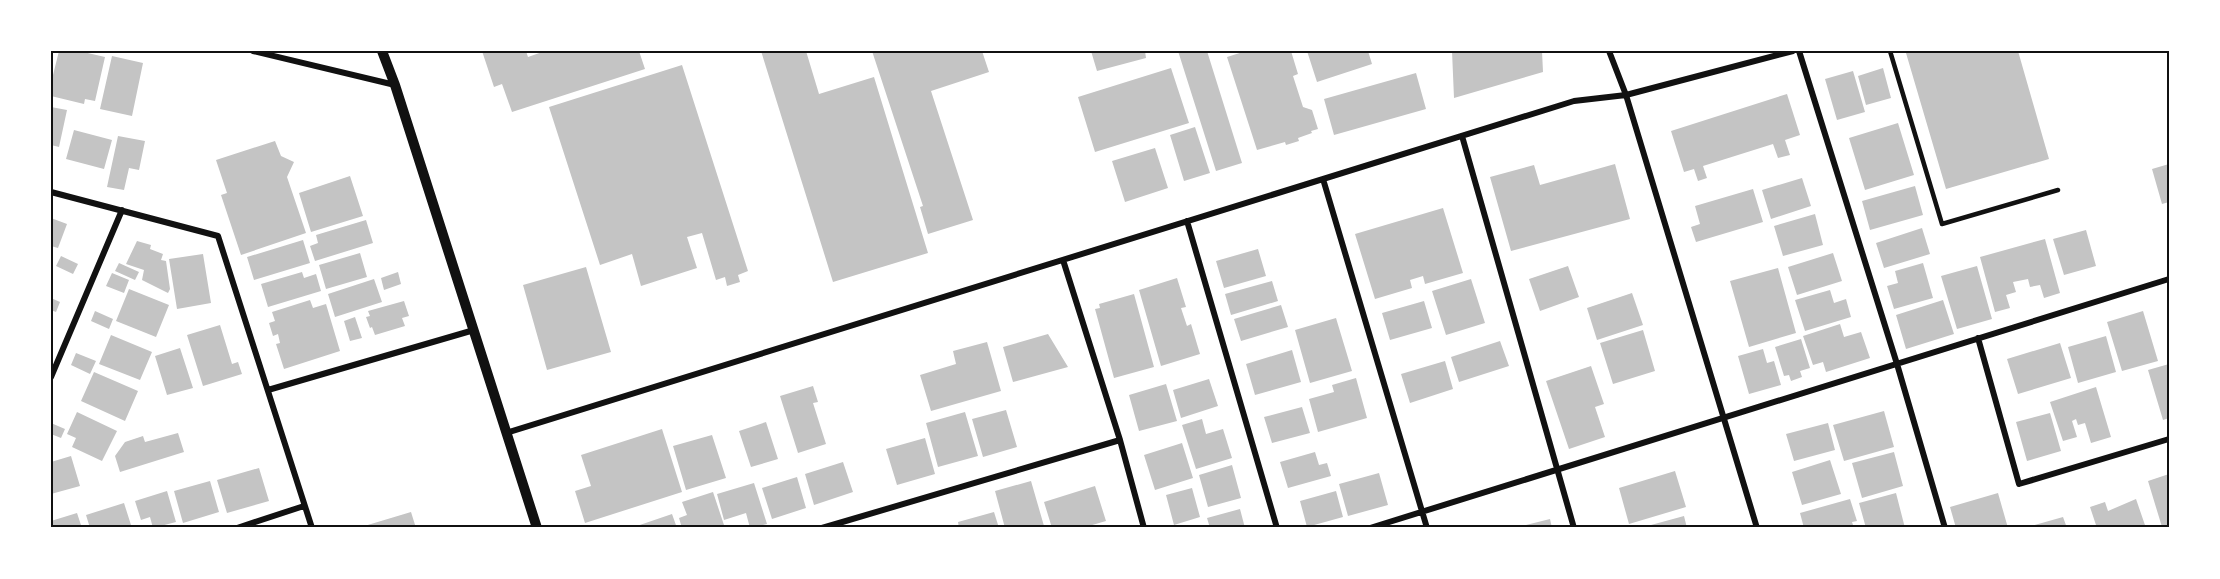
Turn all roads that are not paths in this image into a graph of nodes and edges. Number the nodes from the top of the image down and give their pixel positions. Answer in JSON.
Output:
{"nodes":[{"id":1,"x":252,"y":51,"type":"edge"},
{"id":2,"x":382,"y":51,"type":"edge"},
{"id":3,"x":1608,"y":51,"type":"edge"},
{"id":4,"x":1793,"y":51,"type":"edge"},
{"id":5,"x":1799,"y":51,"type":"edge"},
{"id":6,"x":1890,"y":51,"type":"edge"},
{"id":7,"x":395,"y":85,"type":"junction"},
{"id":8,"x":1626,"y":95,"type":"junction"},
{"id":9,"x":1462,"y":136,"type":"junction"},
{"id":10,"x":1323,"y":179,"type":"junction"},
{"id":11,"x":2058,"y":190,"type":"dead end"},
{"id":12,"x":51,"y":192,"type":"edge"},
{"id":13,"x":122,"y":210,"type":"junction"},
{"id":14,"x":1187,"y":222,"type":"junction"},
{"id":15,"x":1063,"y":260,"type":"junction"},
{"id":16,"x":2169,"y":279,"type":"edge"},
{"id":17,"x":474,"y":330,"type":"junction"},
{"id":18,"x":1978,"y":338,"type":"junction"},
{"id":19,"x":1897,"y":364,"type":"junction"},
{"id":20,"x":51,"y":377,"type":"edge"},
{"id":21,"x":268,"y":390,"type":"junction"},
{"id":22,"x":1724,"y":418,"type":"junction"},
{"id":23,"x":506,"y":433,"type":"junction"},
{"id":24,"x":2169,"y":439,"type":"edge"},
{"id":25,"x":1120,"y":440,"type":"junction"},
{"id":26,"x":1557,"y":470,"type":"junction"},
{"id":27,"x":304,"y":506,"type":"junction"},
{"id":28,"x":1422,"y":512,"type":"junction"},
{"id":29,"x":237,"y":528,"type":"edge"},
{"id":30,"x":312,"y":528,"type":"edge"},
{"id":31,"x":537,"y":528,"type":"edge"},
{"id":32,"x":822,"y":528,"type":"edge"},
{"id":33,"x":1144,"y":528,"type":"edge"},
{"id":34,"x":1277,"y":528,"type":"edge"},
{"id":35,"x":1370,"y":528,"type":"edge"},
{"id":36,"x":1427,"y":528,"type":"edge"},
{"id":37,"x":1574,"y":528,"type":"edge"},
{"id":38,"x":1757,"y":528,"type":"edge"},
{"id":39,"x":1946,"y":528,"type":"edge"}],
"edges":[{"from":1,"to":7,"type":"street"},
{"from":2,"to":7,"type":"street"},
{"from":3,"to":8,"type":"street"},
{"from":4,"to":8,"type":"street"},
{"from":5,"to":19,"type":"street"},
{"from":6,"to":11,"type":"lane"},
{"from":7,"to":17,"type":"street"},
{"from":8,"to":9,"type":"street"},
{"from":8,"to":22,"type":"street"},
{"from":9,"to":10,"type":"street"},
{"from":9,"to":26,"type":"street"},
{"from":10,"to":14,"type":"street"},
{"from":10,"to":28,"type":"street"},
{"from":12,"to":13,"type":"street"},
{"from":13,"to":20,"type":"street"},
{"from":13,"to":21,"type":"street"},
{"from":14,"to":15,"type":"street"},
{"from":14,"to":34,"type":"street"},
{"from":15,"to":23,"type":"street"},
{"from":15,"to":25,"type":"street"},
{"from":16,"to":18,"type":"street"},
{"from":17,"to":21,"type":"street"},
{"from":17,"to":23,"type":"street"},
{"from":18,"to":19,"type":"street"},
{"from":18,"to":24,"type":"street"},
{"from":19,"to":22,"type":"street"},
{"from":19,"to":39,"type":"street"},
{"from":21,"to":27,"type":"street"},
{"from":22,"to":26,"type":"street"},
{"from":22,"to":38,"type":"street"},
{"from":23,"to":31,"type":"street"},
{"from":25,"to":32,"type":"street"},
{"from":25,"to":33,"type":"street"},
{"from":26,"to":28,"type":"street"},
{"from":26,"to":37,"type":"street"},
{"from":27,"to":29,"type":"street"},
{"from":27,"to":30,"type":"street"},
{"from":28,"to":35,"type":"street"},
{"from":28,"to":36,"type":"street"}]}
